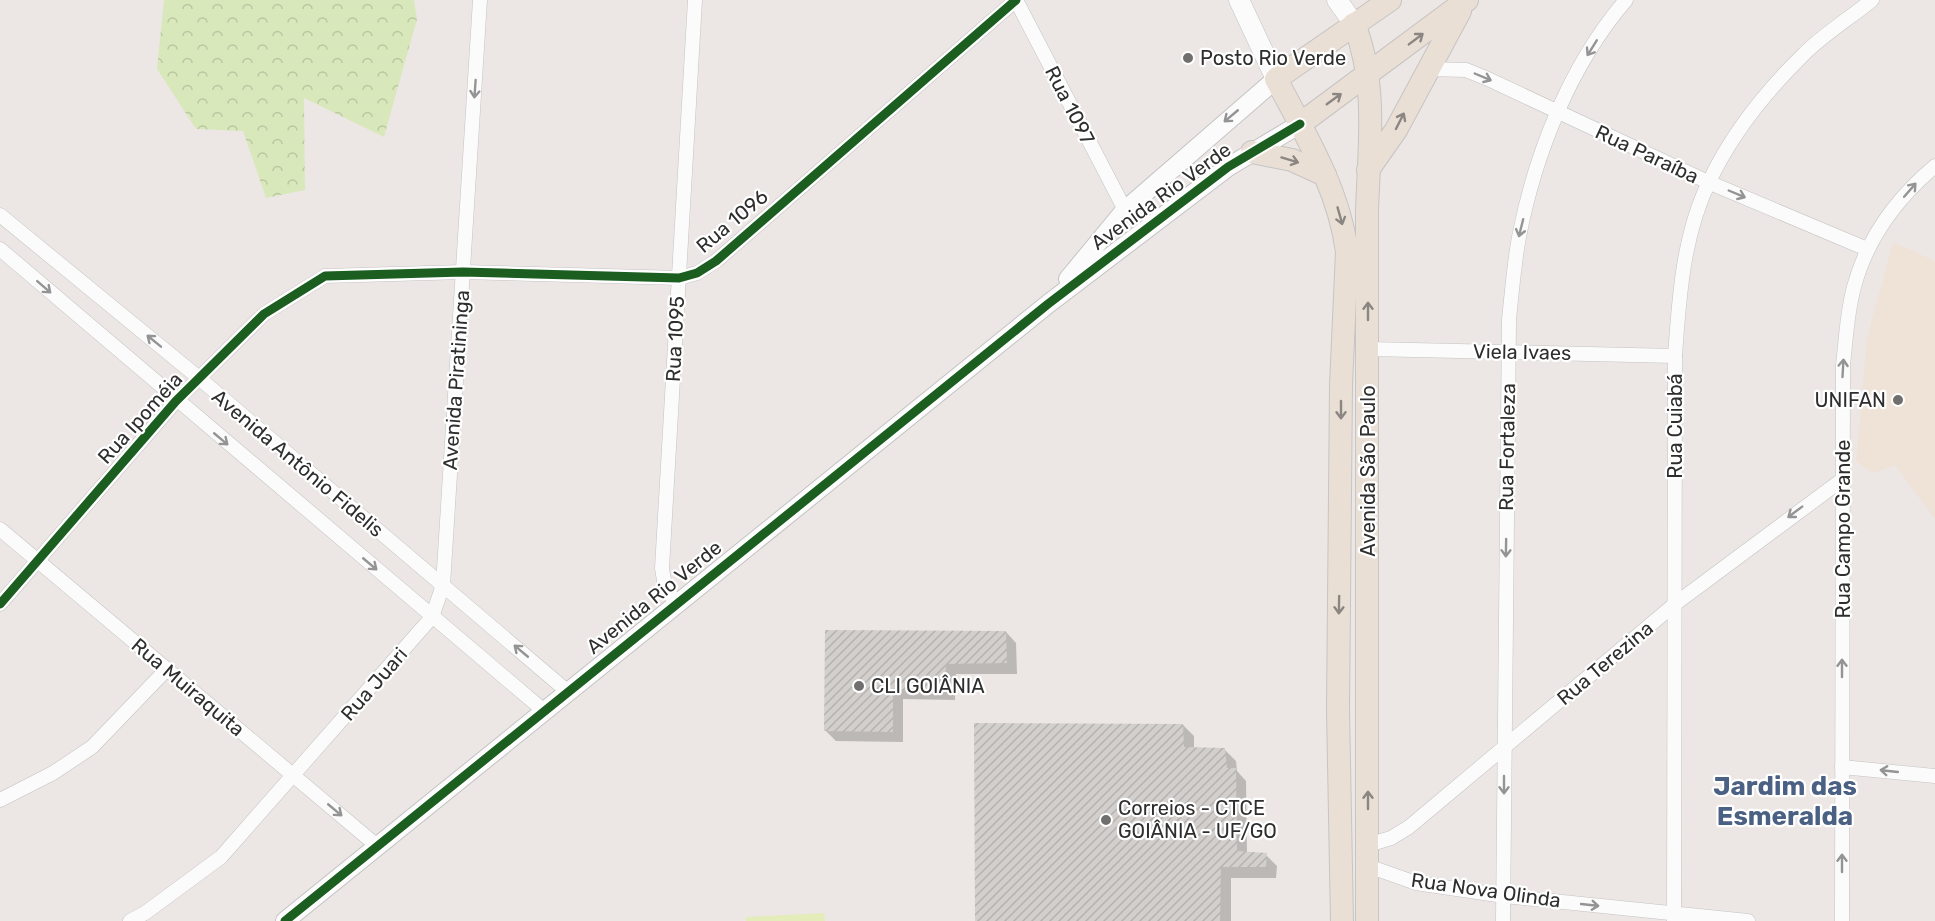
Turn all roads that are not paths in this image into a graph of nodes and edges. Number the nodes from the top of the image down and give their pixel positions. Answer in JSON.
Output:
{"nodes":[{"id":1,"x":480,"y":0,"type":"edge"},
{"id":2,"x":695,"y":0,"type":"edge"},
{"id":3,"x":1016,"y":0,"type":"edge"},
{"id":4,"x":1239,"y":0,"type":"edge"},
{"id":5,"x":1337,"y":0,"type":"edge"},
{"id":6,"x":1390,"y":0,"type":"edge"},
{"id":7,"x":1467,"y":0,"type":"edge"},
{"id":8,"x":1626,"y":0,"type":"edge"},
{"id":9,"x":1872,"y":0,"type":"edge"},
{"id":10,"x":1354,"y":24,"type":"junction"},
{"id":11,"x":1426,"y":69,"type":"junction"},
{"id":12,"x":1369,"y":74,"type":"junction"},
{"id":13,"x":1276,"y":79,"type":"junction"},
{"id":14,"x":1559,"y":113,"type":"junction"},
{"id":15,"x":1300,"y":124,"type":"junction"},
{"id":16,"x":1252,"y":152,"type":"junction"},
{"id":17,"x":1935,"y":166,"type":"edge"},
{"id":18,"x":1368,"y":170,"type":"junction"},
{"id":19,"x":1325,"y":175,"type":"junction"},
{"id":20,"x":1708,"y":182,"type":"junction"},
{"id":21,"x":1125,"y":210,"type":"junction"},
{"id":22,"x":0,"y":215,"type":"edge"},
{"id":23,"x":0,"y":249,"type":"edge"},
{"id":24,"x":1867,"y":249,"type":"junction"},
{"id":25,"x":463,"y":272,"type":"junction"},
{"id":26,"x":325,"y":276,"type":"joint"},
{"id":27,"x":679,"y":279,"type":"junction"},
{"id":28,"x":1048,"y":304,"type":"junction"},
{"id":29,"x":1368,"y":349,"type":"junction"},
{"id":30,"x":1508,"y":351,"type":"junction"},
{"id":31,"x":1676,"y":356,"type":"junction"},
{"id":32,"x":199,"y":378,"type":"junction"},
{"id":33,"x":176,"y":401,"type":"junction"},
{"id":34,"x":1843,"y":479,"type":"junction"},
{"id":35,"x":0,"y":528,"type":"edge"},
{"id":36,"x":38,"y":560,"type":"junction"},
{"id":37,"x":443,"y":585,"type":"junction"},
{"id":38,"x":676,"y":603,"type":"junction"},
{"id":39,"x":0,"y":604,"type":"edge"},
{"id":40,"x":1675,"y":604,"type":"junction"},
{"id":41,"x":432,"y":617,"type":"junction"},
{"id":42,"x":167,"y":669,"type":"junction"},
{"id":43,"x":567,"y":690,"type":"junction"},
{"id":44,"x":543,"y":710,"type":"junction"},
{"id":45,"x":1504,"y":748,"type":"junction"},
{"id":46,"x":1842,"y":767,"type":"junction"},
{"id":47,"x":293,"y":776,"type":"junction"},
{"id":48,"x":1935,"y":776,"type":"edge"},
{"id":49,"x":0,"y":800,"type":"edge"},
{"id":50,"x":1341,"y":805,"type":"junction"},
{"id":51,"x":376,"y":845,"type":"junction"},
{"id":52,"x":1368,"y":855,"type":"junction"},
{"id":53,"x":1504,"y":896,"type":"junction"},
{"id":54,"x":1348,"y":916,"type":"edge"},
{"id":55,"x":1674,"y":917,"type":"edge"},
{"id":56,"x":130,"y":921,"type":"edge"},
{"id":57,"x":285,"y":921,"type":"edge"},
{"id":58,"x":1367,"y":921,"type":"edge"},
{"id":59,"x":1503,"y":921,"type":"edge"},
{"id":60,"x":1748,"y":921,"type":"edge"},
{"id":61,"x":1842,"y":921,"type":"edge"}],
"edges":[{"from":1,"to":25,"type":"street","name":"Avenida Piratininga","one_way":true},
{"from":2,"to":27,"type":"street","name":"Rua 1095"},
{"from":3,"to":21,"type":"street","name":"Rua 1097"},
{"from":3,"to":27,"type":"street","name":"Rua 1096"},
{"from":4,"to":13,"type":"main road"},
{"from":5,"to":10,"type":"main road"},
{"from":6,"to":10,"type":"main road"},
{"from":7,"to":11,"type":"main road"},
{"from":12,"to":7,"type":"main road","one_way":true},
{"from":8,"to":14,"type":"street","name":"Rua Fortaleza","one_way":true},
{"from":9,"to":20,"type":"street","name":"Rua Cuiabá"},
{"from":10,"to":12,"type":"main road","name":"Avenida São Paulo"},
{"from":10,"to":13,"type":"main road"},
{"from":11,"to":14,"type":"street","name":"Rua Paraíba","one_way":true},
{"from":18,"to":11,"type":"main road","one_way":true},
{"from":15,"to":12,"type":"main road","one_way":true},
{"from":12,"to":18,"type":"main road","name":"Avenida São Paulo"},
{"from":13,"to":15,"type":"main road","name":"Avenida São Paulo"},
{"from":13,"to":21,"type":"street","name":"Avenida Rio Verde","one_way":true},
{"from":14,"to":20,"type":"street","name":"Rua Paraíba"},
{"from":14,"to":30,"type":"street","name":"Rua Fortaleza","one_way":true},
{"from":15,"to":16,"type":"street","name":"Avenida Rio Verde"},
{"from":15,"to":19,"type":"main road","name":"Avenida São Paulo"},
{"from":16,"to":19,"type":"main road","one_way":true},
{"from":16,"to":28,"type":"street","name":"Avenida Rio Verde"},
{"from":24,"to":17,"type":"street","name":"Rua Campo Grande","one_way":true},
{"from":29,"to":18,"type":"main road","name":"Avenida São Paulo","one_way":true},
{"from":19,"to":50,"type":"main road","name":"Avenida São Paulo","one_way":true},
{"from":20,"to":24,"type":"street","name":"Rua Paraíba","one_way":true},
{"from":20,"to":31,"type":"street","name":"Rua Cuiabá"},
{"from":21,"to":28,"type":"street","name":"Avenida Rio Verde"},
{"from":32,"to":22,"type":"street","name":"Avenida Antônio Fidelis","one_way":true},
{"from":23,"to":33,"type":"street","name":"Avenida Antônio Fidelis","one_way":true},
{"from":34,"to":24,"type":"street","name":"Rua Campo Grande","one_way":true},
{"from":25,"to":26,"type":"street","name":"Rua 1096"},
{"from":25,"to":27,"type":"street","name":"Rua 1096"},
{"from":25,"to":37,"type":"street","name":"Avenida Piratininga"},
{"from":26,"to":32,"type":"street","name":"Rua Ipoméia"},
{"from":27,"to":38,"type":"street","name":"Rua 1095"},
{"from":28,"to":38,"type":"street","name":"Avenida Rio Verde"},
{"from":29,"to":30,"type":"street","name":"Viela Ivaes"},
{"from":52,"to":29,"type":"main road","name":"Avenida São Paulo","one_way":true},
{"from":30,"to":31,"type":"street","name":"Viela Ivaes"},
{"from":30,"to":45,"type":"street","name":"Rua Fortaleza","one_way":true},
{"from":31,"to":40,"type":"street","name":"Rua Cuiabá"},
{"from":32,"to":33,"type":"street","name":"Rua Ipoméia"},
{"from":32,"to":37,"type":"street","name":"Avenida Antônio Fidelis"},
{"from":33,"to":36,"type":"street","name":"Rua Ipoméia"},
{"from":33,"to":41,"type":"street","name":"Avenida Antônio Fidelis","one_way":true},
{"from":34,"to":40,"type":"street","name":"Rua Terezina","one_way":true},
{"from":46,"to":34,"type":"street","name":"Rua Campo Grande","one_way":true},
{"from":35,"to":36,"type":"street","name":"Rua Muiraquita"},
{"from":36,"to":39,"type":"street","name":"Rua Ipoméia"},
{"from":36,"to":42,"type":"street","name":"Rua Muiraquita"},
{"from":37,"to":41,"type":"street","name":"Rua Juari"},
{"from":43,"to":37,"type":"street","name":"Avenida Antônio Fidelis","one_way":true},
{"from":38,"to":43,"type":"street","name":"Avenida Rio Verde"},
{"from":40,"to":45,"type":"street","name":"Rua Terezina"},
{"from":40,"to":55,"type":"street","name":"Rua Cuiabá"},
{"from":41,"to":44,"type":"street","name":"Avenida Antônio Fidelis"},
{"from":41,"to":47,"type":"street","name":"Rua Juari"},
{"from":42,"to":47,"type":"street","name":"Rua Muiraquita"},
{"from":42,"to":49,"type":"street"},
{"from":43,"to":44,"type":"street","name":"Avenida Rio Verde"},
{"from":44,"to":51,"type":"street","name":"Avenida Rio Verde"},
{"from":45,"to":52,"type":"street","name":"Rua Terezina"},
{"from":45,"to":53,"type":"street","name":"Rua Fortaleza","one_way":true},
{"from":48,"to":46,"type":"street","one_way":true},
{"from":61,"to":46,"type":"street","name":"Rua Campo Grande","one_way":true},
{"from":47,"to":51,"type":"street","name":"Rua Muiraquita","one_way":true},
{"from":47,"to":56,"type":"street","name":"Rua Juari"},
{"from":50,"to":52,"type":"main road"},
{"from":50,"to":54,"type":"main road","name":"Avenida São Paulo"},
{"from":51,"to":57,"type":"street","name":"Avenida Rio Verde"},
{"from":52,"to":53,"type":"street","name":"Rua Nova Olinda"},
{"from":52,"to":58,"type":"main road","name":"Avenida São Paulo"},
{"from":53,"to":55,"type":"street","name":"Rua Nova Olinda","one_way":true},
{"from":53,"to":59,"type":"street","name":"Rua Fortaleza"},
{"from":55,"to":60,"type":"street","name":"Rua Nova Olinda"}]}
